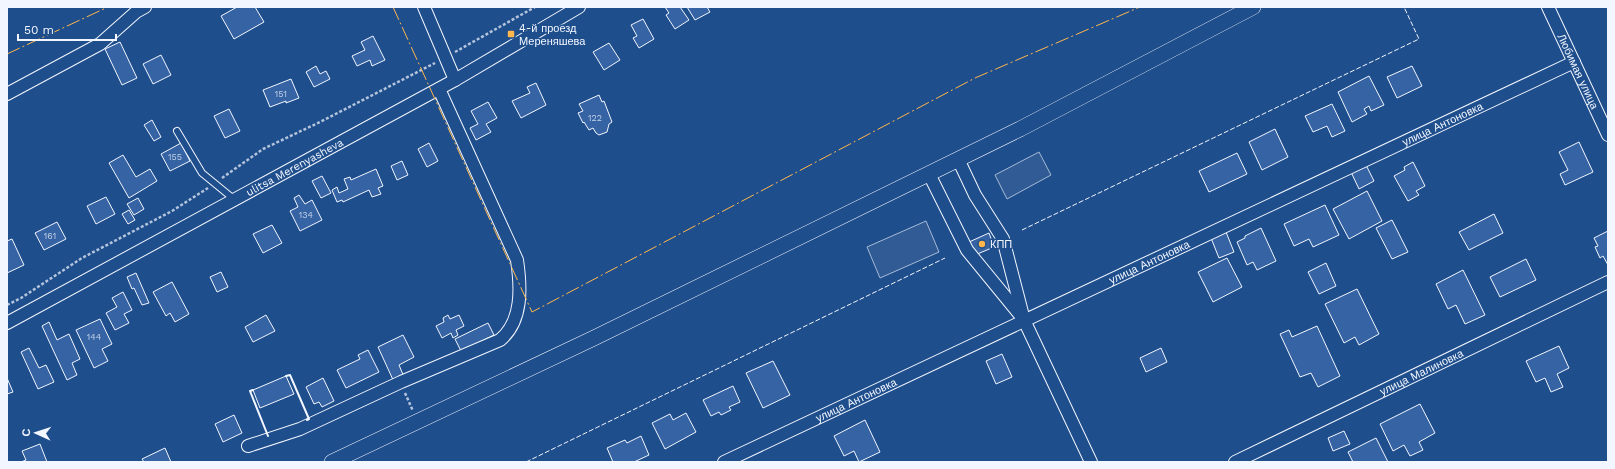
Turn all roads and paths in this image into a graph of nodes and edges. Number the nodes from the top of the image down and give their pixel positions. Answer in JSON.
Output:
{"nodes":[{"id":1,"x":424,"y":7,"type":"edge"},
{"id":2,"x":535,"y":7,"type":"edge"},
{"id":3,"x":579,"y":7,"type":"edge"},
{"id":4,"x":1253,"y":7,"type":"edge"},
{"id":5,"x":1548,"y":7,"type":"edge"},
{"id":6,"x":138,"y":9,"type":"edge"},
{"id":7,"x":445,"y":58,"type":"junction"},
{"id":8,"x":1574,"y":62,"type":"junction"},
{"id":9,"x":455,"y":80,"type":"junction"},
{"id":10,"x":439,"y":89,"type":"junction"},
{"id":11,"x":7,"y":94,"type":"edge"},
{"id":12,"x":177,"y":131,"type":"dead end"},
{"id":13,"x":1608,"y":135,"type":"edge"},
{"id":14,"x":958,"y":159,"type":"junction"},
{"id":15,"x":929,"y":174,"type":"junction"},
{"id":16,"x":215,"y":184,"type":"junction"},
{"id":17,"x":235,"y":200,"type":"junction"},
{"id":18,"x":1608,"y":282,"type":"edge"},
{"id":19,"x":7,"y":305,"type":"edge"},
{"id":20,"x":1024,"y":320,"type":"junction"},
{"id":21,"x":7,"y":323,"type":"edge"},
{"id":22,"x":401,"y":382,"type":"junction"},
{"id":23,"x":417,"y":421,"type":"junction"},
{"id":24,"x":248,"y":446,"type":"dead end"},
{"id":25,"x":332,"y":462,"type":"edge"},
{"id":26,"x":724,"y":462,"type":"edge"},
{"id":27,"x":1091,"y":462,"type":"edge"},
{"id":28,"x":1235,"y":462,"type":"edge"}],
"edges":[{"from":1,"to":7,"type":"street"},
{"from":2,"to":7,"type":"path"},
{"from":3,"to":9,"type":"street","name":"ulitsa Merenyasheva"},
{"from":4,"to":14,"type":"street"},
{"from":5,"to":8,"type":"street","name":"Любимая улица"},
{"from":6,"to":11,"type":"street"},
{"from":7,"to":9,"type":"street"},
{"from":7,"to":16,"type":"path"},
{"from":8,"to":13,"type":"street","name":"Любимая улица"},
{"from":8,"to":20,"type":"street","name":"улица Антоновка"},
{"from":9,"to":10,"type":"street","name":"ulitsa Merenyasheva"},
{"from":10,"to":17,"type":"street","name":"ulitsa Merenyasheva"},
{"from":10,"to":22,"type":"street"},
{"from":12,"to":16,"type":"lane"},
{"from":14,"to":15,"type":"street"},
{"from":14,"to":20,"type":"street"},
{"from":15,"to":20,"type":"street"},
{"from":15,"to":23,"type":"street"},
{"from":16,"to":17,"type":"lane"},
{"from":16,"to":19,"type":"path"},
{"from":17,"to":21,"type":"street","name":"ulitsa Merenyasheva"},
{"from":18,"to":28,"type":"street","name":"улица Малиновка"},
{"from":20,"to":26,"type":"street","name":"улица Антоновка"},
{"from":20,"to":27,"type":"street"},
{"from":22,"to":23,"type":"path"},
{"from":22,"to":24,"type":"street"},
{"from":23,"to":25,"type":"street"}]}
